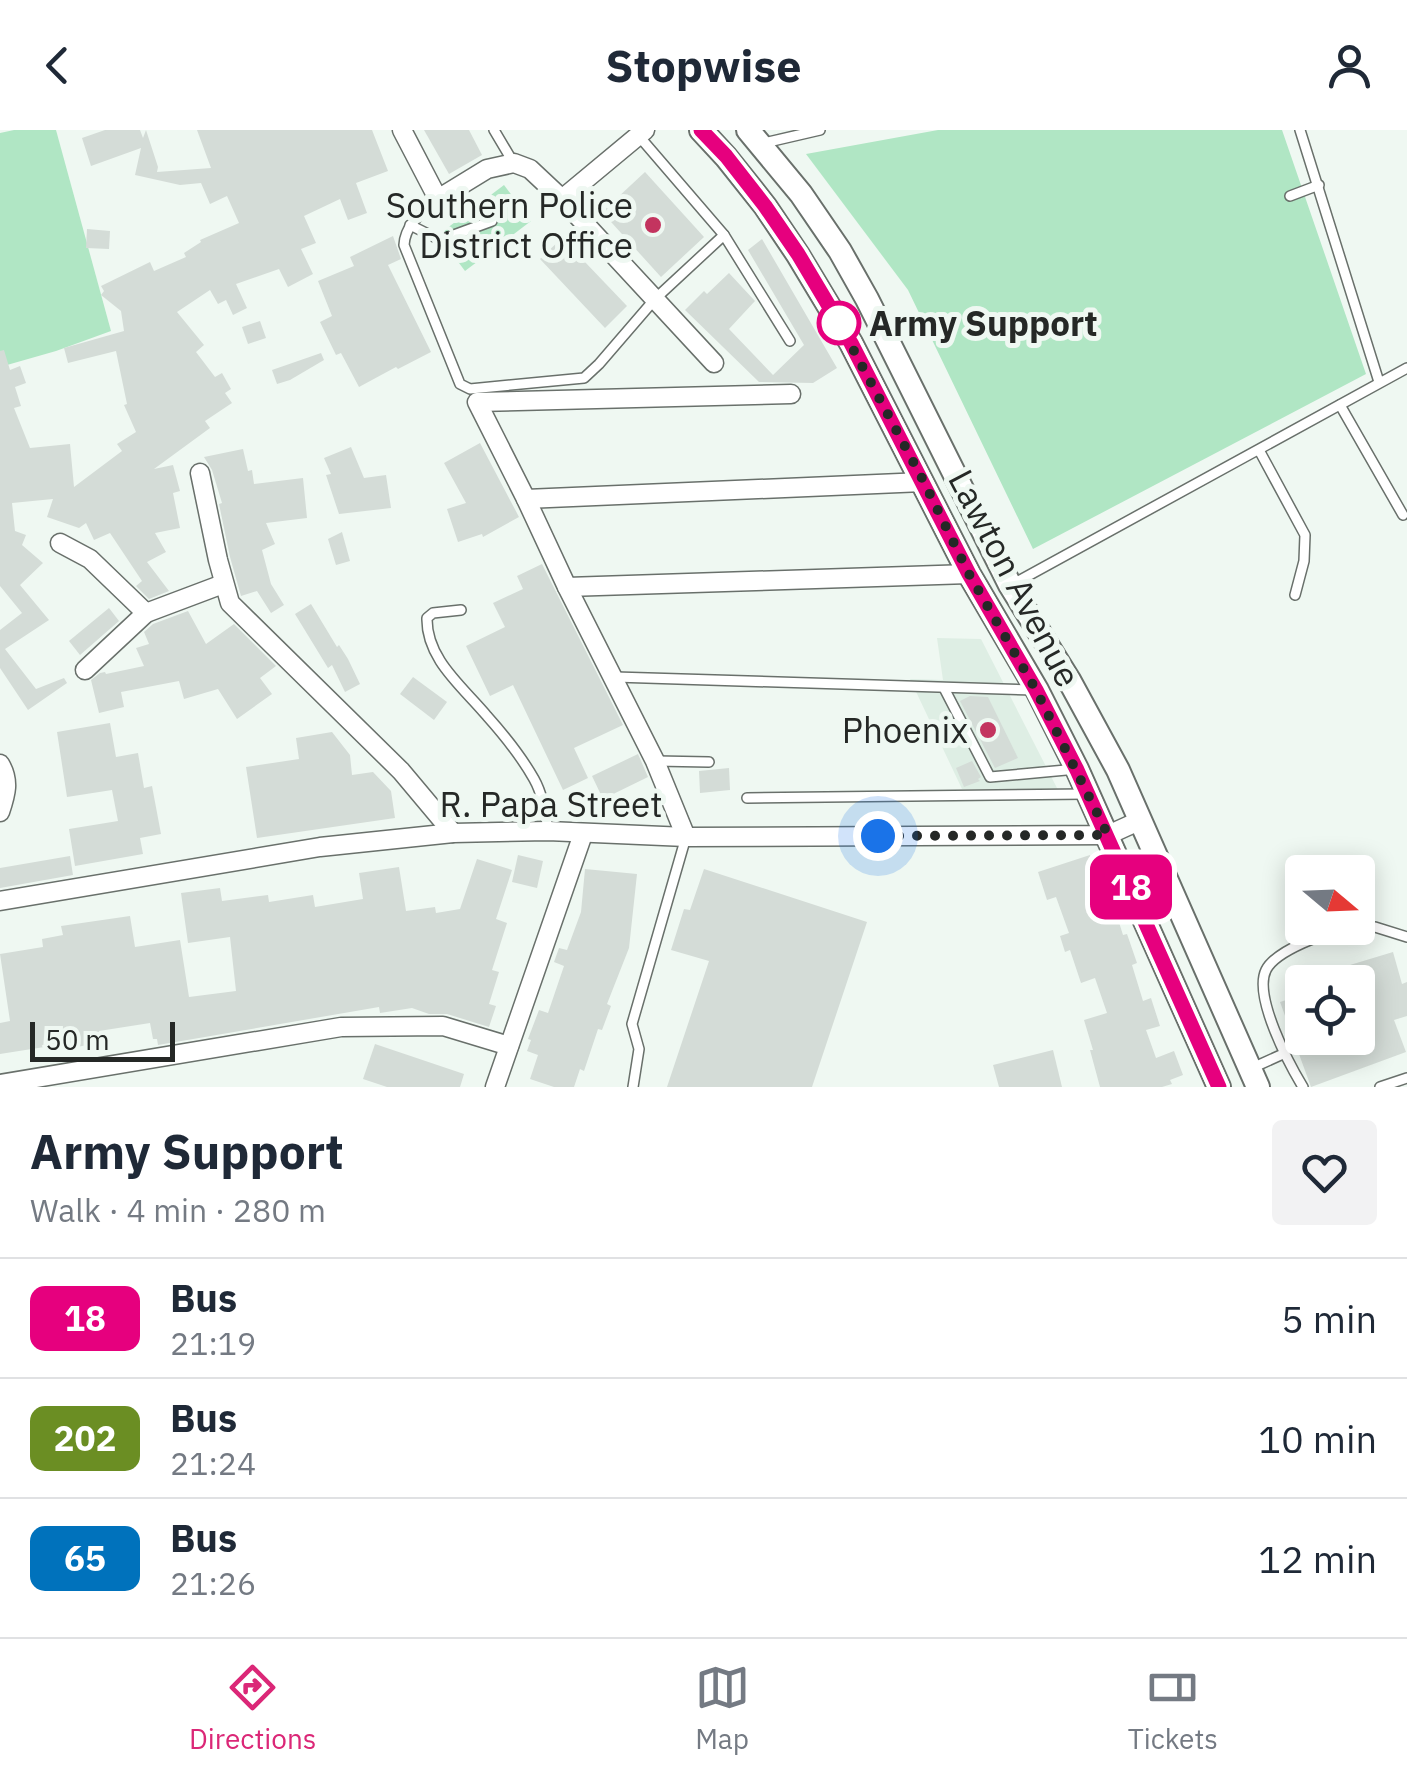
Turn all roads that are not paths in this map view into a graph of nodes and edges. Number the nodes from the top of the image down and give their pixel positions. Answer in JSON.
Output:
{"nodes":[{"id":1,"x":402,"y":130,"type":"edge"},
{"id":2,"x":494,"y":130,"type":"edge"},
{"id":3,"x":701,"y":130,"type":"edge"},
{"id":4,"x":820,"y":130,"type":"edge"},
{"id":5,"x":1300,"y":130,"type":"edge"},
{"id":6,"x":642,"y":133,"type":"edge"},
{"id":7,"x":755,"y":137,"type":"edge"},
{"id":8,"x":514,"y":163,"type":"junction"},
{"id":9,"x":1319,"y":185,"type":"junction"},
{"id":10,"x":1290,"y":196,"type":"dead end"},
{"id":11,"x":438,"y":198,"type":"junction"},
{"id":12,"x":562,"y":198,"type":"junction"},
{"id":13,"x":492,"y":221,"type":"dead end"},
{"id":14,"x":410,"y":225,"type":"junction"},
{"id":15,"x":724,"y":236,"type":"junction"},
{"id":16,"x":655,"y":299,"type":"junction"},
{"id":17,"x":790,"y":340,"type":"dead end"},
{"id":18,"x":714,"y":363,"type":"dead end"},
{"id":19,"x":1407,"y":368,"type":"edge"},
{"id":20,"x":1378,"y":382,"type":"junction"},
{"id":21,"x":791,"y":394,"type":"dead end"},
{"id":22,"x":1340,"y":405,"type":"junction"},
{"id":23,"x":1258,"y":450,"type":"junction"},
{"id":24,"x":200,"y":473,"type":"dead end"},
{"id":25,"x":924,"y":482,"type":"junction"},
{"id":26,"x":526,"y":498,"type":"junction"},
{"id":27,"x":1403,"y":515,"type":"dead end"},
{"id":28,"x":60,"y":544,"type":"dead end"},
{"id":29,"x":969,"y":574,"type":"junction"},
{"id":30,"x":223,"y":584,"type":"junction"},
{"id":31,"x":1010,"y":586,"type":"junction"},
{"id":32,"x":567,"y":587,"type":"junction"},
{"id":33,"x":1295,"y":595,"type":"dead end"},
{"id":34,"x":461,"y":610,"type":"dead end"},
{"id":35,"x":146,"y":613,"type":"junction"},
{"id":36,"x":84,"y":670,"type":"dead end"},
{"id":37,"x":613,"y":677,"type":"junction"},
{"id":38,"x":944,"y":688,"type":"junction"},
{"id":39,"x":1036,"y":690,"type":"junction"},
{"id":40,"x":655,"y":761,"type":"junction"},
{"id":41,"x":708,"y":762,"type":"dead end"},
{"id":42,"x":0,"y":764,"type":"edge"},
{"id":43,"x":1077,"y":770,"type":"junction"},
{"id":44,"x":1089,"y":794,"type":"junction"},
{"id":45,"x":747,"y":798,"type":"dead end"},
{"id":46,"x":0,"y":812,"type":"edge"},
{"id":47,"x":1141,"y":820,"type":"junction"},
{"id":48,"x":548,"y":831,"type":"junction"},
{"id":49,"x":453,"y":833,"type":"junction"},
{"id":50,"x":584,"y":834,"type":"junction"},
{"id":51,"x":1108,"y":835,"type":"junction"},
{"id":52,"x":686,"y":837,"type":"junction"},
{"id":53,"x":0,"y":902,"type":"edge"},
{"id":54,"x":1375,"y":927,"type":"edge"},
{"id":55,"x":1407,"y":937,"type":"edge"},
{"id":56,"x":1301,"y":945,"type":"edge"},
{"id":57,"x":509,"y":1046,"type":"junction"},
{"id":58,"x":1284,"y":1054,"type":"junction"},
{"id":59,"x":1254,"y":1078,"type":"edge"},
{"id":60,"x":1407,"y":1078,"type":"edge"},
{"id":61,"x":0,"y":1084,"type":"edge"},
{"id":62,"x":495,"y":1087,"type":"edge"},
{"id":63,"x":633,"y":1087,"type":"edge"},
{"id":64,"x":1220,"y":1087,"type":"edge"},
{"id":65,"x":1304,"y":1087,"type":"edge"},
{"id":66,"x":1380,"y":1087,"type":"edge"}],
"edges":[{"from":1,"to":11,"type":"street"},
{"from":2,"to":8,"type":"lane"},
{"from":3,"to":25,"type":"main road","name":"Lawton Avenue"},
{"from":4,"to":7,"type":"lane"},
{"from":5,"to":9,"type":"lane"},
{"from":6,"to":12,"type":"street"},
{"from":6,"to":15,"type":"lane"},
{"from":7,"to":31,"type":"main road","name":"Lawton Avenue"},
{"from":8,"to":11,"type":"street"},
{"from":8,"to":12,"type":"street"},
{"from":9,"to":10,"type":"lane"},
{"from":9,"to":20,"type":"lane"},
{"from":11,"to":14,"type":"lane"},
{"from":12,"to":16,"type":"street"},
{"from":13,"to":14,"type":"lane"},
{"from":14,"to":16,"type":"lane"},
{"from":15,"to":16,"type":"lane"},
{"from":15,"to":17,"type":"lane"},
{"from":16,"to":18,"type":"street"},
{"from":19,"to":20,"type":"lane"},
{"from":20,"to":22,"type":"lane"},
{"from":21,"to":26,"type":"street"},
{"from":22,"to":23,"type":"lane"},
{"from":22,"to":27,"type":"lane"},
{"from":23,"to":31,"type":"lane"},
{"from":23,"to":33,"type":"lane"},
{"from":24,"to":30,"type":"street"},
{"from":25,"to":26,"type":"street"},
{"from":25,"to":29,"type":"main road","name":"Lawton Avenue"},
{"from":26,"to":32,"type":"street"},
{"from":28,"to":35,"type":"street"},
{"from":29,"to":32,"type":"street"},
{"from":29,"to":39,"type":"main road","name":"Lawton Avenue"},
{"from":30,"to":35,"type":"street"},
{"from":30,"to":49,"type":"street"},
{"from":31,"to":47,"type":"main road","name":"Lawton Avenue"},
{"from":32,"to":37,"type":"street"},
{"from":34,"to":48,"type":"lane"},
{"from":35,"to":36,"type":"street"},
{"from":37,"to":38,"type":"lane"},
{"from":37,"to":40,"type":"street"},
{"from":38,"to":39,"type":"lane"},
{"from":38,"to":43,"type":"lane"},
{"from":39,"to":43,"type":"main road","name":"Lawton Avenue"},
{"from":40,"to":41,"type":"lane"},
{"from":40,"to":52,"type":"street"},
{"from":42,"to":46,"type":"street"},
{"from":43,"to":44,"type":"main road","name":"Lawton Avenue"},
{"from":44,"to":45,"type":"lane"},
{"from":44,"to":51,"type":"main road","name":"Lawton Avenue"},
{"from":47,"to":51,"type":"street"},
{"from":47,"to":59,"type":"main road","name":"Lawton Avenue"},
{"from":48,"to":49,"type":"street","name":"R. Papa Street"},
{"from":48,"to":50,"type":"street","name":"R. Papa Street"},
{"from":49,"to":53,"type":"street","name":"R. Papa Street"},
{"from":50,"to":52,"type":"street","name":"R. Papa Street"},
{"from":50,"to":57,"type":"street"},
{"from":51,"to":52,"type":"street","name":"R. Papa Street"},
{"from":51,"to":64,"type":"main road","name":"Lawton Avenue"},
{"from":52,"to":63,"type":"lane"},
{"from":54,"to":55,"type":"lane"},
{"from":56,"to":58,"type":"lane"},
{"from":57,"to":61,"type":"street"},
{"from":57,"to":62,"type":"street"},
{"from":58,"to":59,"type":"lane"},
{"from":58,"to":65,"type":"lane"},
{"from":60,"to":66,"type":"lane"}]}
